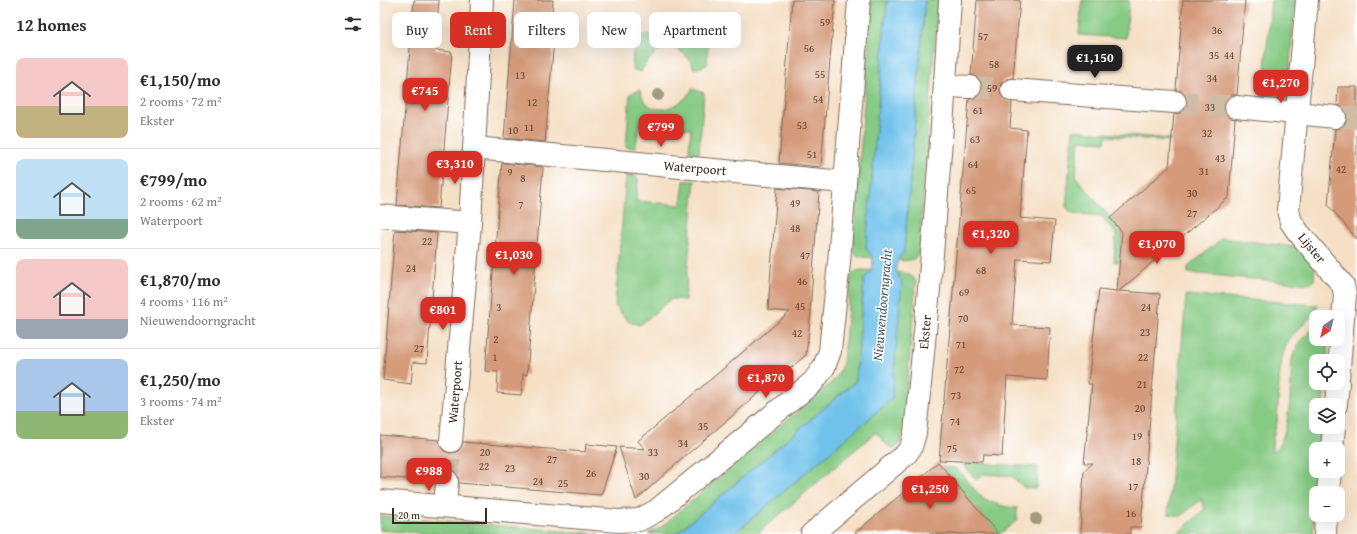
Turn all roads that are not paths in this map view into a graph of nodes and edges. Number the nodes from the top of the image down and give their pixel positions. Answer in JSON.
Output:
{"nodes":[{"id":1,"x":482,"y":0,"type":"edge"},
{"id":2,"x":859,"y":0,"type":"edge"},
{"id":3,"x":950,"y":0,"type":"edge"},
{"id":4,"x":1307,"y":0,"type":"edge"},
{"id":5,"x":945,"y":86,"type":"junction"},
{"id":6,"x":970,"y":86,"type":"tunnel mouth"},
{"id":7,"x":1012,"y":90,"type":"tunnel mouth"},
{"id":8,"x":1175,"y":102,"type":"tunnel mouth"},
{"id":9,"x":1236,"y":107,"type":"tunnel mouth"},
{"id":10,"x":1298,"y":113,"type":"junction"},
{"id":11,"x":1335,"y":117,"type":"tunnel mouth"},
{"id":12,"x":474,"y":148,"type":"junction"},
{"id":13,"x":844,"y":182,"type":"junction"},
{"id":14,"x":380,"y":216,"type":"edge"},
{"id":15,"x":470,"y":223,"type":"junction"},
{"id":16,"x":1340,"y":354,"type":"edge"},
{"id":17,"x":451,"y":441,"type":"tunnel mouth"},
{"id":18,"x":447,"y":481,"type":"tunnel mouth"},
{"id":19,"x":380,"y":501,"type":"edge"},
{"id":20,"x":445,"y":506,"type":"junction"},
{"id":21,"x":1326,"y":522,"type":"edge"},
{"id":22,"x":812,"y":534,"type":"edge"},
{"id":23,"x":1325,"y":534,"type":"edge"}],
"edges":[{"from":1,"to":12,"type":"street","name":"Waterpoort"},
{"from":2,"to":13,"type":"street"},
{"from":3,"to":5,"type":"street","name":"Ekster"},
{"from":4,"to":10,"type":"street","name":"Lijster"},
{"from":5,"to":6,"type":"street"},
{"from":5,"to":22,"type":"street","name":"Ekster"},
{"from":7,"to":8,"type":"street"},
{"from":9,"to":10,"type":"street"},
{"from":10,"to":11,"type":"street"},
{"from":10,"to":16,"type":"street","name":"Lijster"},
{"from":12,"to":13,"type":"street","name":"Waterpoort"},
{"from":12,"to":15,"type":"street","name":"Waterpoort"},
{"from":13,"to":20,"type":"street"},
{"from":14,"to":15,"type":"street"},
{"from":15,"to":17,"type":"street","name":"Waterpoort"},
{"from":18,"to":20,"type":"street"},
{"from":19,"to":20,"type":"street"},
{"from":21,"to":23,"type":"street"}]}
